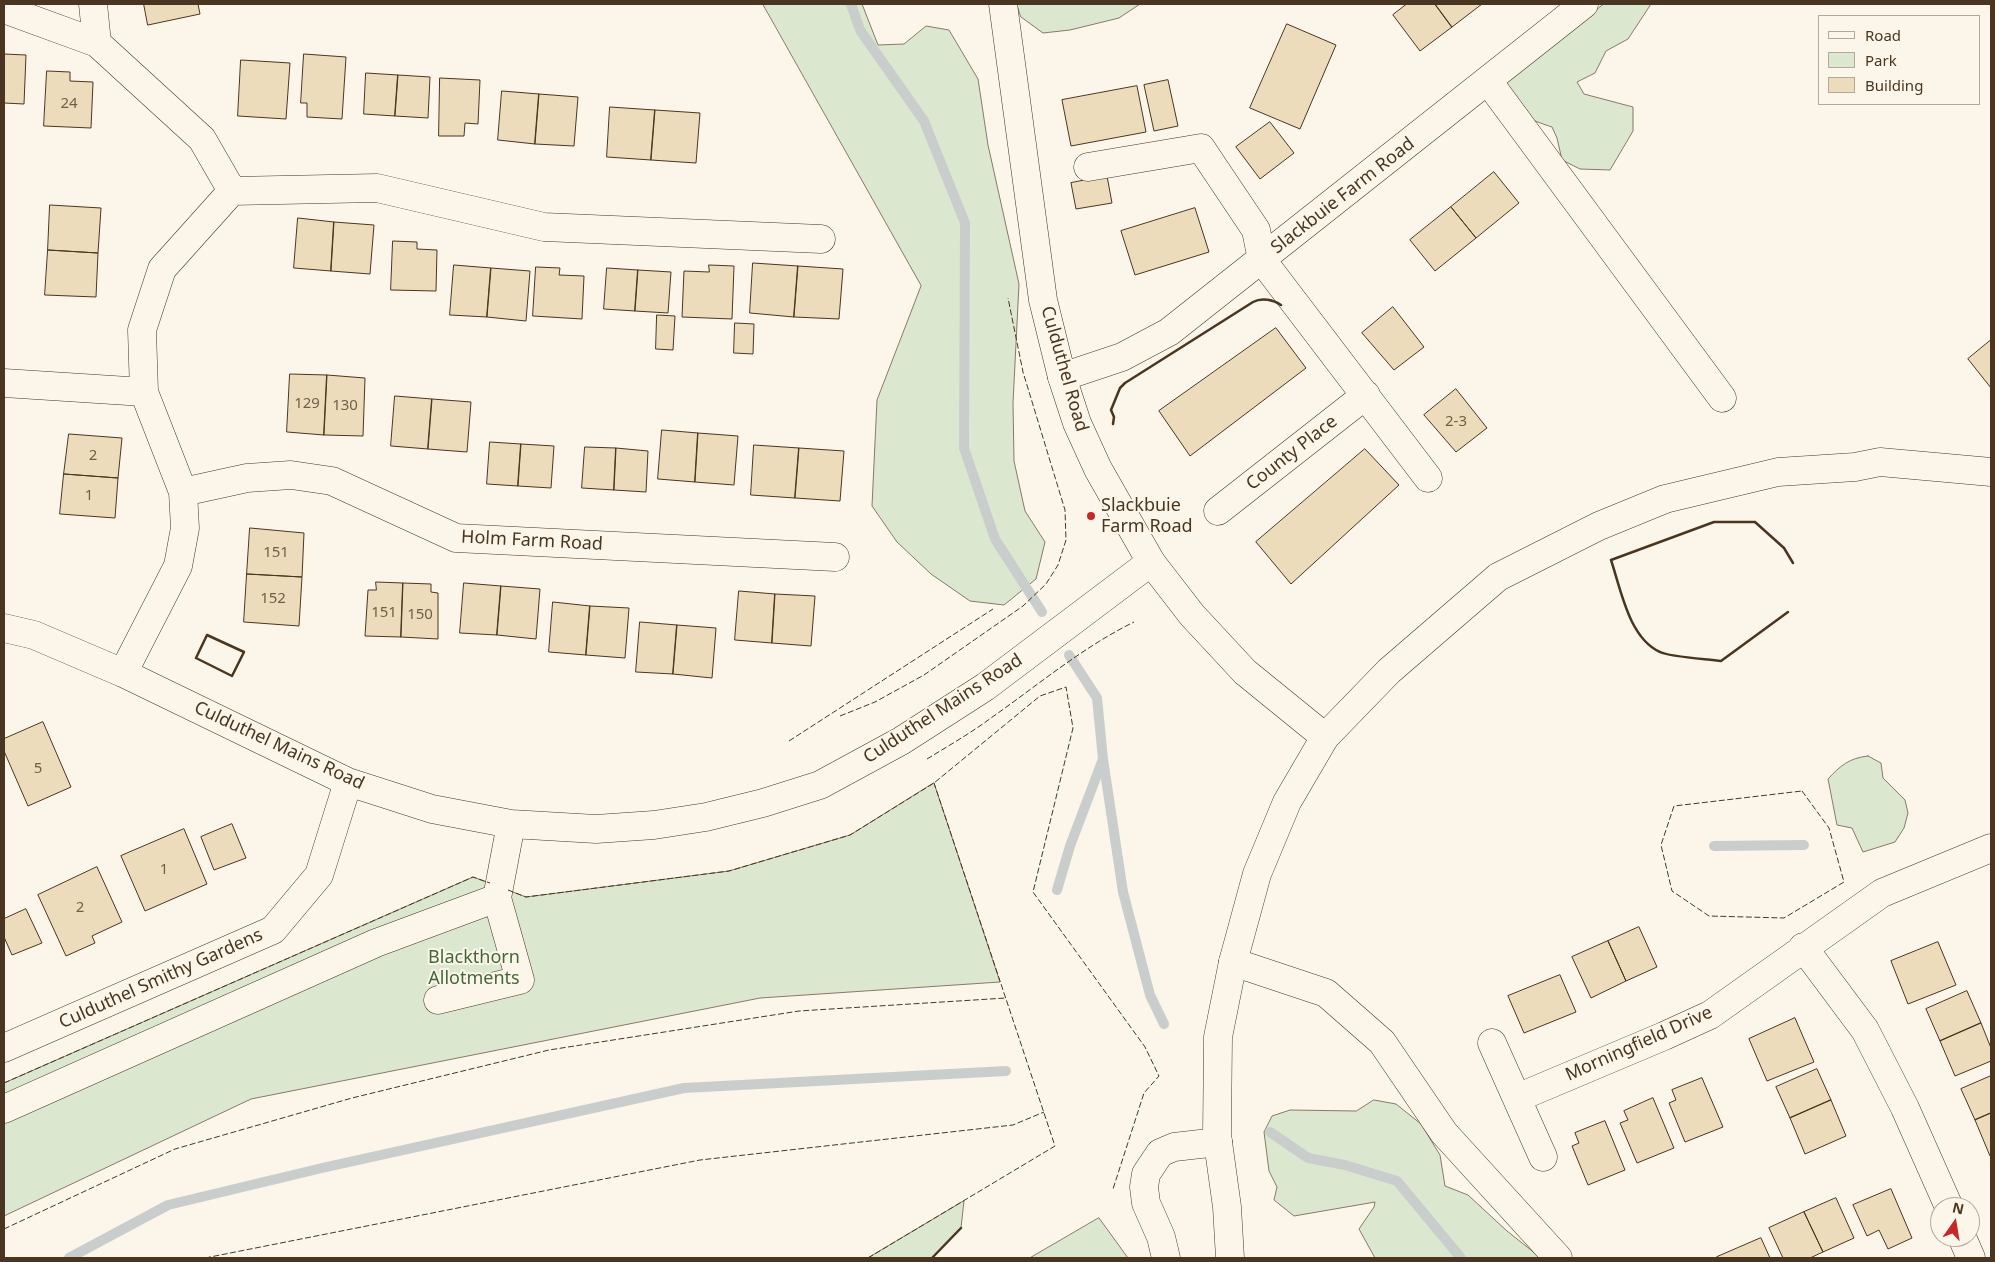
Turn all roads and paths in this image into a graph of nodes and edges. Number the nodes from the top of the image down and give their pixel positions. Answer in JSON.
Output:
{"nodes":[{"id":1,"x":93,"y":4,"type":"edge"},
{"id":2,"x":1003,"y":4,"type":"edge"},
{"id":3,"x":1584,"y":4,"type":"edge"},
{"id":4,"x":4,"y":9,"type":"edge"},
{"id":5,"x":97,"y":42,"type":"junction"},
{"id":6,"x":1488,"y":81,"type":"junction"},
{"id":7,"x":1088,"y":167,"type":"dead end"},
{"id":8,"x":232,"y":191,"type":"junction"},
{"id":9,"x":821,"y":239,"type":"dead end"},
{"id":10,"x":1262,"y":260,"type":"junction"},
{"id":11,"x":1062,"y":377,"type":"junction"},
{"id":12,"x":4,"y":383,"type":"edge"},
{"id":13,"x":144,"y":392,"type":"junction"},
{"id":14,"x":1366,"y":395,"type":"junction"},
{"id":15,"x":1722,"y":398,"type":"dead end"},
{"id":16,"x":1991,"y":472,"type":"edge"},
{"id":17,"x":1428,"y":478,"type":"dead end"},
{"id":18,"x":183,"y":492,"type":"junction"},
{"id":19,"x":1218,"y":511,"type":"dead end"},
{"id":20,"x":835,"y":557,"type":"dead end"},
{"id":21,"x":1151,"y":562,"type":"junction"},
{"id":22,"x":4,"y":628,"type":"edge"},
{"id":23,"x":124,"y":673,"type":"junction"},
{"id":24,"x":1325,"y":737,"type":"junction"},
{"id":25,"x":348,"y":782,"type":"junction"},
{"id":26,"x":511,"y":824,"type":"junction"},
{"id":27,"x":1991,"y":848,"type":"edge"},
{"id":28,"x":497,"y":898,"type":"junction"},
{"id":29,"x":1803,"y":947,"type":"junction"},
{"id":30,"x":1233,"y":962,"type":"junction"},
{"id":31,"x":438,"y":1000,"type":"dead end"},
{"id":32,"x":1492,"y":1043,"type":"dead end"},
{"id":33,"x":4,"y":1048,"type":"edge"},
{"id":34,"x":1517,"y":1098,"type":"junction"},
{"id":35,"x":4,"y":1110,"type":"edge"},
{"id":36,"x":1218,"y":1142,"type":"junction"},
{"id":37,"x":1543,"y":1157,"type":"dead end"},
{"id":38,"x":1944,"y":1197,"type":"edge"},
{"id":39,"x":1991,"y":1252,"type":"edge"},
{"id":40,"x":1166,"y":1258,"type":"edge"},
{"id":41,"x":1230,"y":1258,"type":"edge"},
{"id":42,"x":1558,"y":1258,"type":"edge"},
{"id":43,"x":1973,"y":1258,"type":"edge"}],
"edges":[{"from":1,"to":5,"type":"street"},
{"from":2,"to":11,"type":"street","name":"Culduthel Road"},
{"from":3,"to":6,"type":"street","name":"Slackbuie Farm Road"},
{"from":4,"to":5,"type":"street"},
{"from":5,"to":8,"type":"street"},
{"from":6,"to":10,"type":"street","name":"Slackbuie Farm Road"},
{"from":6,"to":15,"type":"street"},
{"from":7,"to":10,"type":"street"},
{"from":8,"to":9,"type":"street"},
{"from":8,"to":13,"type":"street"},
{"from":10,"to":11,"type":"street","name":"Slackbuie Farm Road"},
{"from":10,"to":14,"type":"street"},
{"from":11,"to":21,"type":"street","name":"Culduthel Road"},
{"from":12,"to":13,"type":"street"},
{"from":13,"to":18,"type":"street"},
{"from":14,"to":17,"type":"street"},
{"from":14,"to":19,"type":"street","name":"County Place"},
{"from":16,"to":24,"type":"street"},
{"from":18,"to":20,"type":"street","name":"Holm Farm Road"},
{"from":18,"to":23,"type":"street"},
{"from":21,"to":24,"type":"street","name":"Culduthel Road"},
{"from":21,"to":26,"type":"street","name":"Culduthel Mains Road"},
{"from":22,"to":23,"type":"street","name":"Culduthel Mains Road"},
{"from":23,"to":25,"type":"street","name":"Culduthel Mains Road"},
{"from":24,"to":30,"type":"street"},
{"from":25,"to":26,"type":"street","name":"Culduthel Mains Road"},
{"from":25,"to":33,"type":"street","name":"Culduthel Smithy Gardens"},
{"from":26,"to":28,"type":"street"},
{"from":27,"to":29,"type":"street","name":"Morningfield Drive"},
{"from":28,"to":31,"type":"street"},
{"from":28,"to":35,"type":"street"},
{"from":29,"to":34,"type":"street","name":"Morningfield Drive"},
{"from":29,"to":38,"type":"street"},
{"from":30,"to":36,"type":"street"},
{"from":30,"to":42,"type":"street"},
{"from":32,"to":34,"type":"street"},
{"from":34,"to":37,"type":"street"},
{"from":36,"to":40,"type":"street"},
{"from":36,"to":41,"type":"street"},
{"from":39,"to":43,"type":"street"}]}
